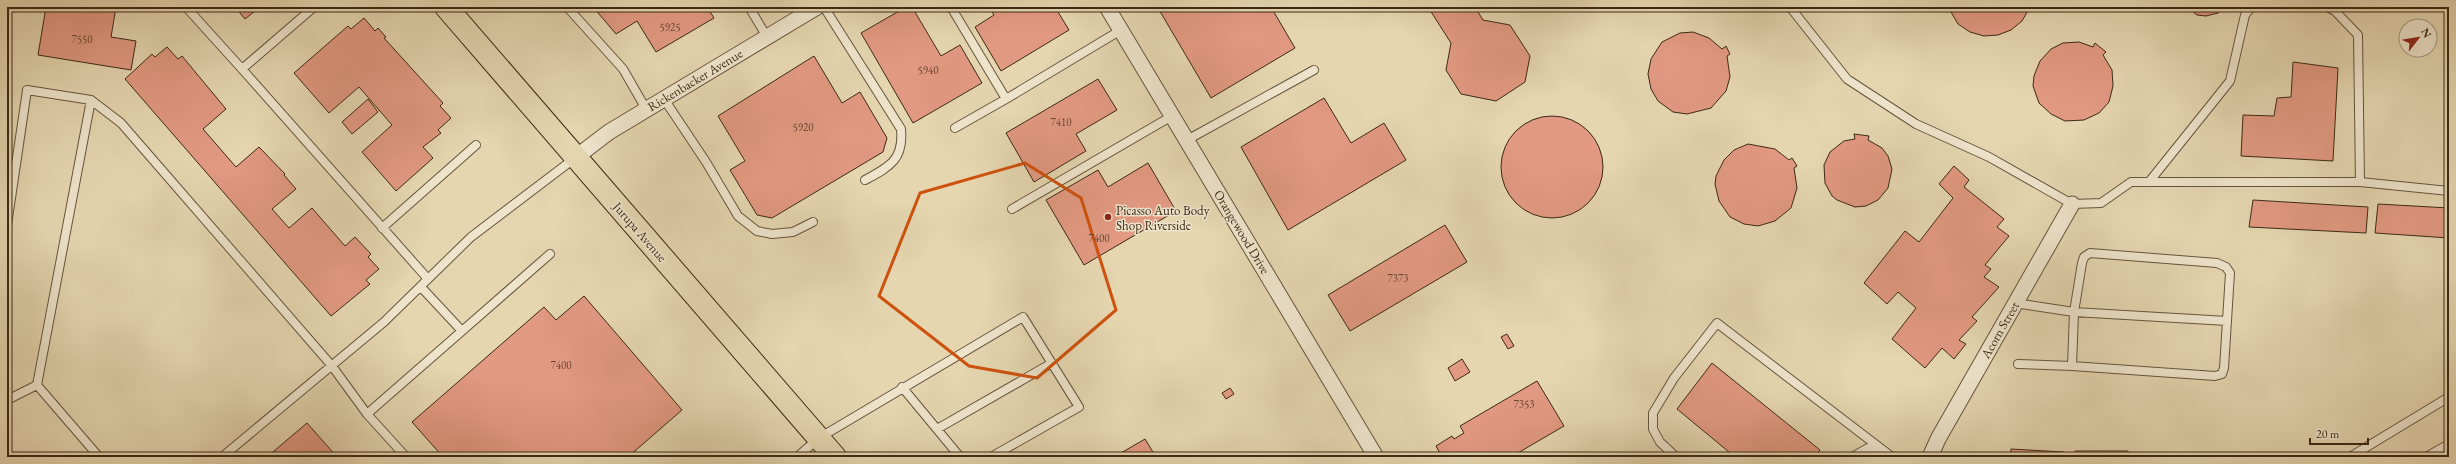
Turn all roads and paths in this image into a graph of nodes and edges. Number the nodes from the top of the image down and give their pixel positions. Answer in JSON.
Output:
{"nodes":[{"id":1,"x":186,"y":7,"type":"edge"},
{"id":2,"x":314,"y":7,"type":"edge"},
{"id":3,"x":446,"y":7,"type":"edge"},
{"id":4,"x":567,"y":7,"type":"edge"},
{"id":5,"x":750,"y":7,"type":"edge"},
{"id":6,"x":817,"y":7,"type":"edge"},
{"id":7,"x":824,"y":7,"type":"edge"},
{"id":8,"x":951,"y":7,"type":"edge"},
{"id":9,"x":1107,"y":7,"type":"edge"},
{"id":10,"x":1790,"y":7,"type":"edge"},
{"id":11,"x":2251,"y":7,"type":"edge"},
{"id":12,"x":2327,"y":7,"type":"edge"},
{"id":13,"x":1121,"y":30,"type":"junction"},
{"id":14,"x":767,"y":37,"type":"junction"},
{"id":15,"x":242,"y":69,"type":"junction"},
{"id":16,"x":1314,"y":70,"type":"dead end"},
{"id":17,"x":664,"y":99,"type":"junction"},
{"id":18,"x":1006,"y":99,"type":"junction"},
{"id":19,"x":91,"y":100,"type":"junction"},
{"id":20,"x":646,"y":109,"type":"junction"},
{"id":21,"x":1172,"y":116,"type":"junction"},
{"id":22,"x":956,"y":128,"type":"dead end"},
{"id":23,"x":1187,"y":140,"type":"junction"},
{"id":24,"x":476,"y":145,"type":"dead end"},
{"id":25,"x":575,"y":158,"type":"junction"},
{"id":26,"x":865,"y":180,"type":"dead end"},
{"id":27,"x":2149,"y":182,"type":"junction"},
{"id":28,"x":2360,"y":182,"type":"junction"},
{"id":29,"x":2449,"y":191,"type":"edge"},
{"id":30,"x":2072,"y":204,"type":"junction"},
{"id":31,"x":1012,"y":208,"type":"dead end"},
{"id":32,"x":814,"y":222,"type":"dead end"},
{"id":33,"x":7,"y":225,"type":"edge"},
{"id":34,"x":382,"y":228,"type":"junction"},
{"id":35,"x":550,"y":254,"type":"dead end"},
{"id":36,"x":428,"y":279,"type":"junction"},
{"id":37,"x":420,"y":286,"type":"junction"},
{"id":38,"x":2015,"y":303,"type":"junction"},
{"id":39,"x":2074,"y":312,"type":"junction"},
{"id":40,"x":2227,"y":321,"type":"junction"},
{"id":41,"x":462,"y":331,"type":"junction"},
{"id":42,"x":1052,"y":363,"type":"junction"},
{"id":43,"x":2018,"y":364,"type":"dead end"},
{"id":44,"x":332,"y":366,"type":"junction"},
{"id":45,"x":2072,"y":366,"type":"junction"},
{"id":46,"x":37,"y":385,"type":"junction"},
{"id":47,"x":902,"y":388,"type":"junction"},
{"id":48,"x":2449,"y":397,"type":"edge"},
{"id":49,"x":7,"y":400,"type":"edge"},
{"id":50,"x":367,"y":414,"type":"junction"},
{"id":51,"x":937,"y":429,"type":"junction"},
{"id":52,"x":819,"y":438,"type":"junction"},
{"id":53,"x":2449,"y":444,"type":"edge"},
{"id":54,"x":1889,"y":455,"type":"edge"},
{"id":55,"x":99,"y":457,"type":"edge"},
{"id":56,"x":222,"y":457,"type":"edge"},
{"id":57,"x":406,"y":457,"type":"edge"},
{"id":58,"x":797,"y":457,"type":"edge"},
{"id":59,"x":835,"y":457,"type":"edge"},
{"id":60,"x":960,"y":457,"type":"edge"},
{"id":61,"x":992,"y":457,"type":"edge"},
{"id":62,"x":1376,"y":457,"type":"edge"},
{"id":63,"x":1676,"y":457,"type":"edge"},
{"id":64,"x":1852,"y":457,"type":"edge"},
{"id":65,"x":1930,"y":457,"type":"edge"},
{"id":66,"x":2350,"y":457,"type":"edge"},
{"id":67,"x":2426,"y":457,"type":"edge"}],
"edges":[{"from":1,"to":15,"type":"lane"},
{"from":2,"to":15,"type":"lane"},
{"from":3,"to":25,"type":"main road","name":"Jurupa Avenue"},
{"from":4,"to":20,"type":"lane"},
{"from":5,"to":14,"type":"lane"},
{"from":6,"to":14,"type":"street","name":"Rickenbacker Avenue"},
{"from":7,"to":26,"type":"lane"},
{"from":8,"to":18,"type":"lane"},
{"from":9,"to":13,"type":"street","name":"Orangewood Drive"},
{"from":10,"to":30,"type":"lane"},
{"from":11,"to":27,"type":"lane"},
{"from":12,"to":28,"type":"lane"},
{"from":13,"to":18,"type":"lane"},
{"from":13,"to":21,"type":"street","name":"Orangewood Drive"},
{"from":14,"to":17,"type":"street","name":"Rickenbacker Avenue"},
{"from":15,"to":34,"type":"lane"},
{"from":16,"to":23,"type":"lane"},
{"from":17,"to":20,"type":"street","name":"Rickenbacker Avenue"},
{"from":17,"to":32,"type":"lane"},
{"from":18,"to":22,"type":"lane"},
{"from":19,"to":33,"type":"lane"},
{"from":19,"to":44,"type":"lane"},
{"from":19,"to":46,"type":"lane"},
{"from":20,"to":25,"type":"street","name":"Rickenbacker Avenue"},
{"from":21,"to":23,"type":"street","name":"Orangewood Drive"},
{"from":21,"to":31,"type":"lane"},
{"from":23,"to":62,"type":"street","name":"Orangewood Drive"},
{"from":24,"to":34,"type":"lane"},
{"from":25,"to":36,"type":"lane"},
{"from":25,"to":52,"type":"main road","name":"Jurupa Avenue"},
{"from":27,"to":28,"type":"lane"},
{"from":27,"to":30,"type":"lane"},
{"from":28,"to":29,"type":"lane"},
{"from":30,"to":38,"type":"street","name":"Acorn Street"},
{"from":34,"to":36,"type":"lane"},
{"from":35,"to":41,"type":"lane"},
{"from":36,"to":37,"type":"lane"},
{"from":37,"to":41,"type":"lane"},
{"from":37,"to":44,"type":"lane"},
{"from":38,"to":39,"type":"lane"},
{"from":38,"to":65,"type":"street","name":"Acorn Street"},
{"from":39,"to":40,"type":"lane"},
{"from":39,"to":40,"type":"lane"},
{"from":39,"to":45,"type":"lane"},
{"from":40,"to":45,"type":"lane"},
{"from":41,"to":50,"type":"lane"},
{"from":42,"to":47,"type":"lane"},
{"from":42,"to":51,"type":"lane"},
{"from":42,"to":61,"type":"lane"},
{"from":43,"to":45,"type":"lane"},
{"from":44,"to":50,"type":"lane"},
{"from":44,"to":56,"type":"lane"},
{"from":46,"to":49,"type":"lane"},
{"from":46,"to":55,"type":"lane"},
{"from":47,"to":51,"type":"lane"},
{"from":47,"to":52,"type":"lane"},
{"from":48,"to":66,"type":"lane"},
{"from":50,"to":57,"type":"lane"},
{"from":51,"to":60,"type":"lane"},
{"from":52,"to":58,"type":"lane"},
{"from":52,"to":59,"type":"main road","name":"Jurupa Avenue"},
{"from":53,"to":67,"type":"lane"},
{"from":54,"to":63,"type":"lane"},
{"from":54,"to":64,"type":"lane"}]}
